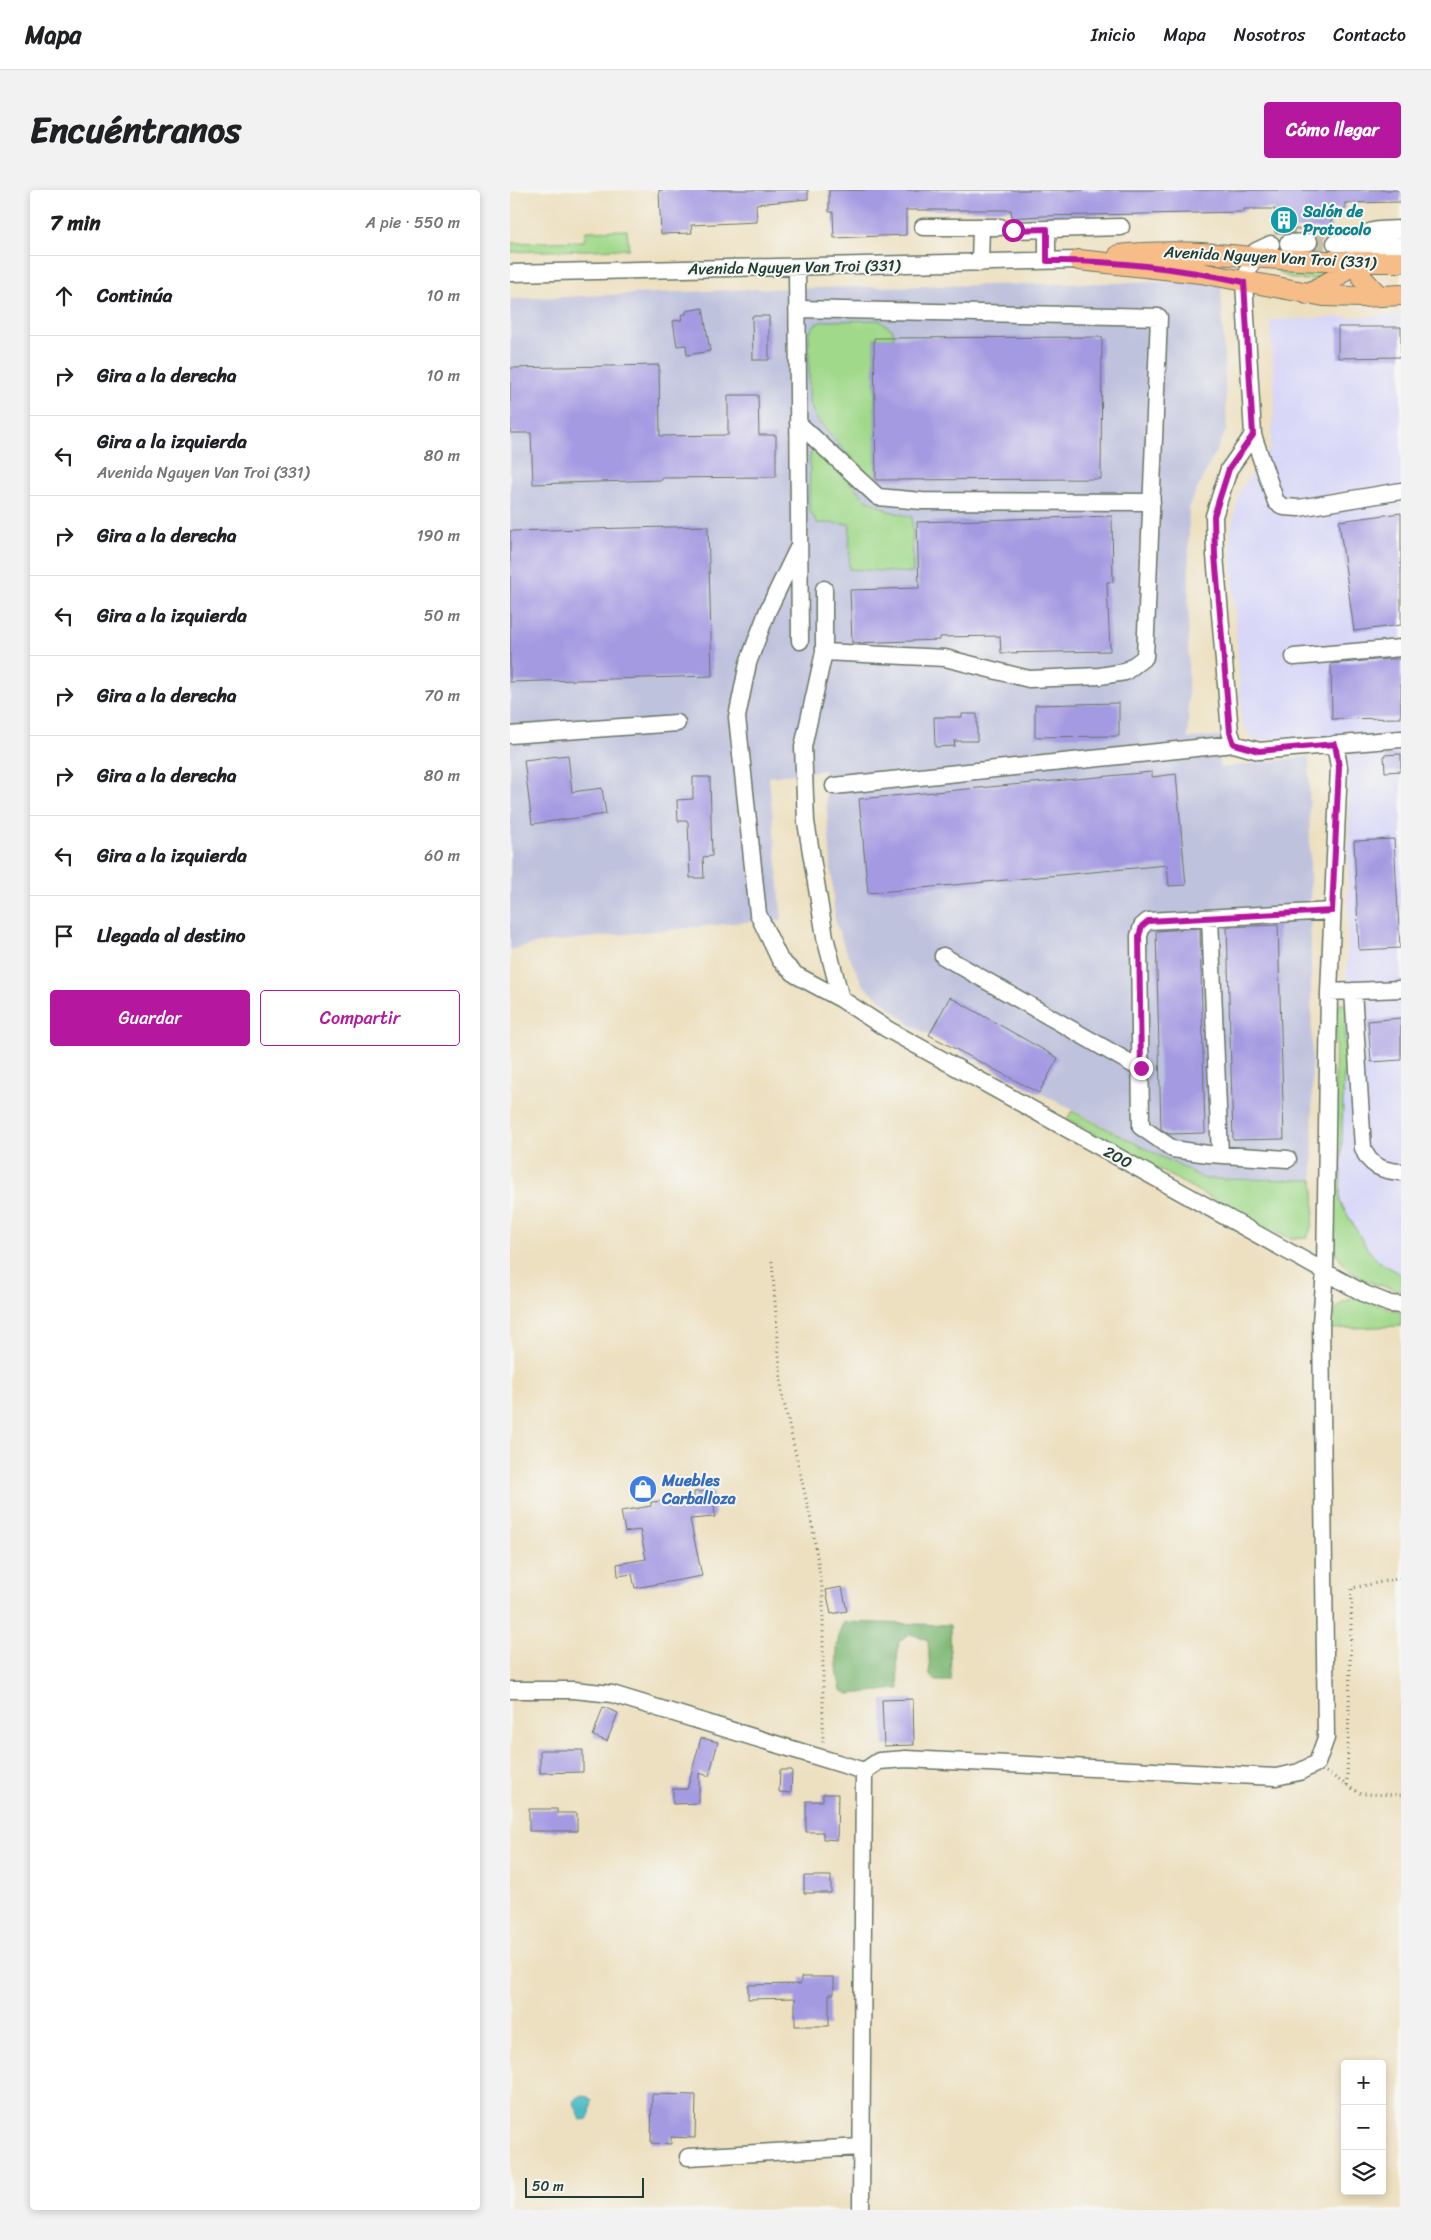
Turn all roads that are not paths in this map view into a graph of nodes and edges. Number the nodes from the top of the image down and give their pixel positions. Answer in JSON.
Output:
{"nodes":[{"id":1,"x":923,"y":227,"type":"dead end"},
{"id":2,"x":980,"y":227,"type":"junction"},
{"id":3,"x":1121,"y":227,"type":"dead end"},
{"id":4,"x":1047,"y":229,"type":"junction"},
{"id":5,"x":1401,"y":229,"type":"edge"},
{"id":6,"x":1288,"y":242,"type":"dead end"},
{"id":7,"x":1308,"y":242,"type":"tunnel mouth"},
{"id":8,"x":1335,"y":243,"type":"tunnel mouth"},
{"id":9,"x":1271,"y":244,"type":"dead end"},
{"id":10,"x":1401,"y":245,"type":"edge"},
{"id":11,"x":1355,"y":254,"type":"junction"},
{"id":12,"x":1252,"y":257,"type":"junction"},
{"id":13,"x":1078,"y":260,"type":"junction"},
{"id":14,"x":1047,"y":261,"type":"junction"},
{"id":15,"x":1401,"y":262,"type":"edge"},
{"id":16,"x":980,"y":263,"type":"junction"},
{"id":17,"x":797,"y":267,"type":"junction"},
{"id":18,"x":510,"y":273,"type":"edge"},
{"id":19,"x":1244,"y":282,"type":"junction"},
{"id":20,"x":1307,"y":294,"type":"junction"},
{"id":21,"x":1401,"y":295,"type":"edge"},
{"id":22,"x":1379,"y":296,"type":"junction"},
{"id":23,"x":798,"y":309,"type":"junction"},
{"id":24,"x":798,"y":423,"type":"junction"},
{"id":25,"x":1253,"y":435,"type":"junction"},
{"id":26,"x":1401,"y":490,"type":"edge"},
{"id":27,"x":1152,"y":502,"type":"junction"},
{"id":28,"x":799,"y":546,"type":"junction"},
{"id":29,"x":824,"y":589,"type":"dead end"},
{"id":30,"x":800,"y":641,"type":"dead end"},
{"id":31,"x":1401,"y":648,"type":"edge"},
{"id":32,"x":824,"y":652,"type":"junction"},
{"id":33,"x":1294,"y":656,"type":"dead end"},
{"id":34,"x":677,"y":723,"type":"dead end"},
{"id":35,"x":510,"y":735,"type":"edge"},
{"id":36,"x":1401,"y":739,"type":"edge"},
{"id":37,"x":1234,"y":744,"type":"junction"},
{"id":38,"x":1335,"y":744,"type":"junction"},
{"id":39,"x":834,"y":786,"type":"dead end"},
{"id":40,"x":1332,"y":911,"type":"junction"},
{"id":41,"x":1210,"y":918,"type":"junction"},
{"id":42,"x":943,"y":956,"type":"dead end"},
{"id":43,"x":1401,"y":989,"type":"edge"},
{"id":44,"x":1353,"y":991,"type":"junction"},
{"id":45,"x":1329,"y":992,"type":"junction"},
{"id":46,"x":840,"y":999,"type":"junction"},
{"id":47,"x":1141,"y":1068,"type":"junction"},
{"id":48,"x":1220,"y":1155,"type":"junction"},
{"id":49,"x":1288,"y":1159,"type":"dead end"},
{"id":50,"x":1401,"y":1172,"type":"edge"},
{"id":51,"x":1325,"y":1270,"type":"junction"},
{"id":52,"x":1401,"y":1305,"type":"edge"},
{"id":53,"x":510,"y":1690,"type":"edge"},
{"id":54,"x":864,"y":1770,"type":"junction"},
{"id":55,"x":861,"y":2147,"type":"junction"},
{"id":56,"x":688,"y":2157,"type":"dead end"},
{"id":57,"x":861,"y":2210,"type":"edge"}],
"edges":[{"from":1,"to":2,"type":"street"},
{"from":2,"to":4,"type":"street"},
{"from":2,"to":16,"type":"street"},
{"from":3,"to":4,"type":"street"},
{"from":4,"to":14,"type":"street"},
{"from":5,"to":11,"type":"street"},
{"from":6,"to":7,"type":"street"},
{"from":8,"to":11,"type":"street"},
{"from":9,"to":12,"type":"street"},
{"from":10,"to":11,"type":"street"},
{"from":11,"to":12,"type":"main road","name":"Avenida Nguyen Van Troi (331)"},
{"from":11,"to":15,"type":"main road","name":"Avenida Nguyen Van Troi (331)"},
{"from":11,"to":20,"type":"main road"},
{"from":11,"to":22,"type":"main road"},
{"from":12,"to":13,"type":"main road","name":"Avenida Nguyen Van Troi (331)"},
{"from":12,"to":19,"type":"street"},
{"from":13,"to":14,"type":"street","name":"Avenida Nguyen Van Troi (331)"},
{"from":13,"to":19,"type":"main road","name":"Avenida Nguyen Van Troi (331)"},
{"from":14,"to":16,"type":"street","name":"Avenida Nguyen Van Troi (331)"},
{"from":16,"to":17,"type":"street","name":"Avenida Nguyen Van Troi (331)"},
{"from":17,"to":18,"type":"street","name":"Avenida Nguyen Van Troi (331)"},
{"from":17,"to":23,"type":"street"},
{"from":19,"to":20,"type":"main road","name":"Avenida Nguyen Van Troi (331)"},
{"from":19,"to":25,"type":"street"},
{"from":20,"to":22,"type":"main road","name":"Avenida Nguyen Van Troi (331)"},
{"from":21,"to":22,"type":"main road","name":"Avenida Nguyen Van Troi (331)"},
{"from":23,"to":24,"type":"street"},
{"from":23,"to":27,"type":"street"},
{"from":24,"to":27,"type":"street"},
{"from":24,"to":28,"type":"street"},
{"from":25,"to":26,"type":"street"},
{"from":25,"to":37,"type":"street"},
{"from":27,"to":32,"type":"street"},
{"from":28,"to":30,"type":"street"},
{"from":28,"to":46,"type":"street","name":"200"},
{"from":29,"to":32,"type":"street"},
{"from":31,"to":33,"type":"street"},
{"from":32,"to":46,"type":"street"},
{"from":34,"to":35,"type":"street"},
{"from":36,"to":38,"type":"street"},
{"from":37,"to":38,"type":"street"},
{"from":37,"to":39,"type":"street"},
{"from":38,"to":40,"type":"street"},
{"from":40,"to":41,"type":"street"},
{"from":40,"to":45,"type":"street"},
{"from":41,"to":47,"type":"street"},
{"from":41,"to":48,"type":"street"},
{"from":42,"to":47,"type":"street"},
{"from":43,"to":44,"type":"street"},
{"from":44,"to":45,"type":"street"},
{"from":44,"to":50,"type":"street"},
{"from":45,"to":51,"type":"street"},
{"from":46,"to":51,"type":"street","name":"200"},
{"from":47,"to":48,"type":"street"},
{"from":48,"to":49,"type":"street"},
{"from":51,"to":52,"type":"street","name":"200"},
{"from":51,"to":54,"type":"street"},
{"from":53,"to":54,"type":"street"},
{"from":54,"to":55,"type":"street"},
{"from":55,"to":56,"type":"street"},
{"from":55,"to":57,"type":"street"}]}
